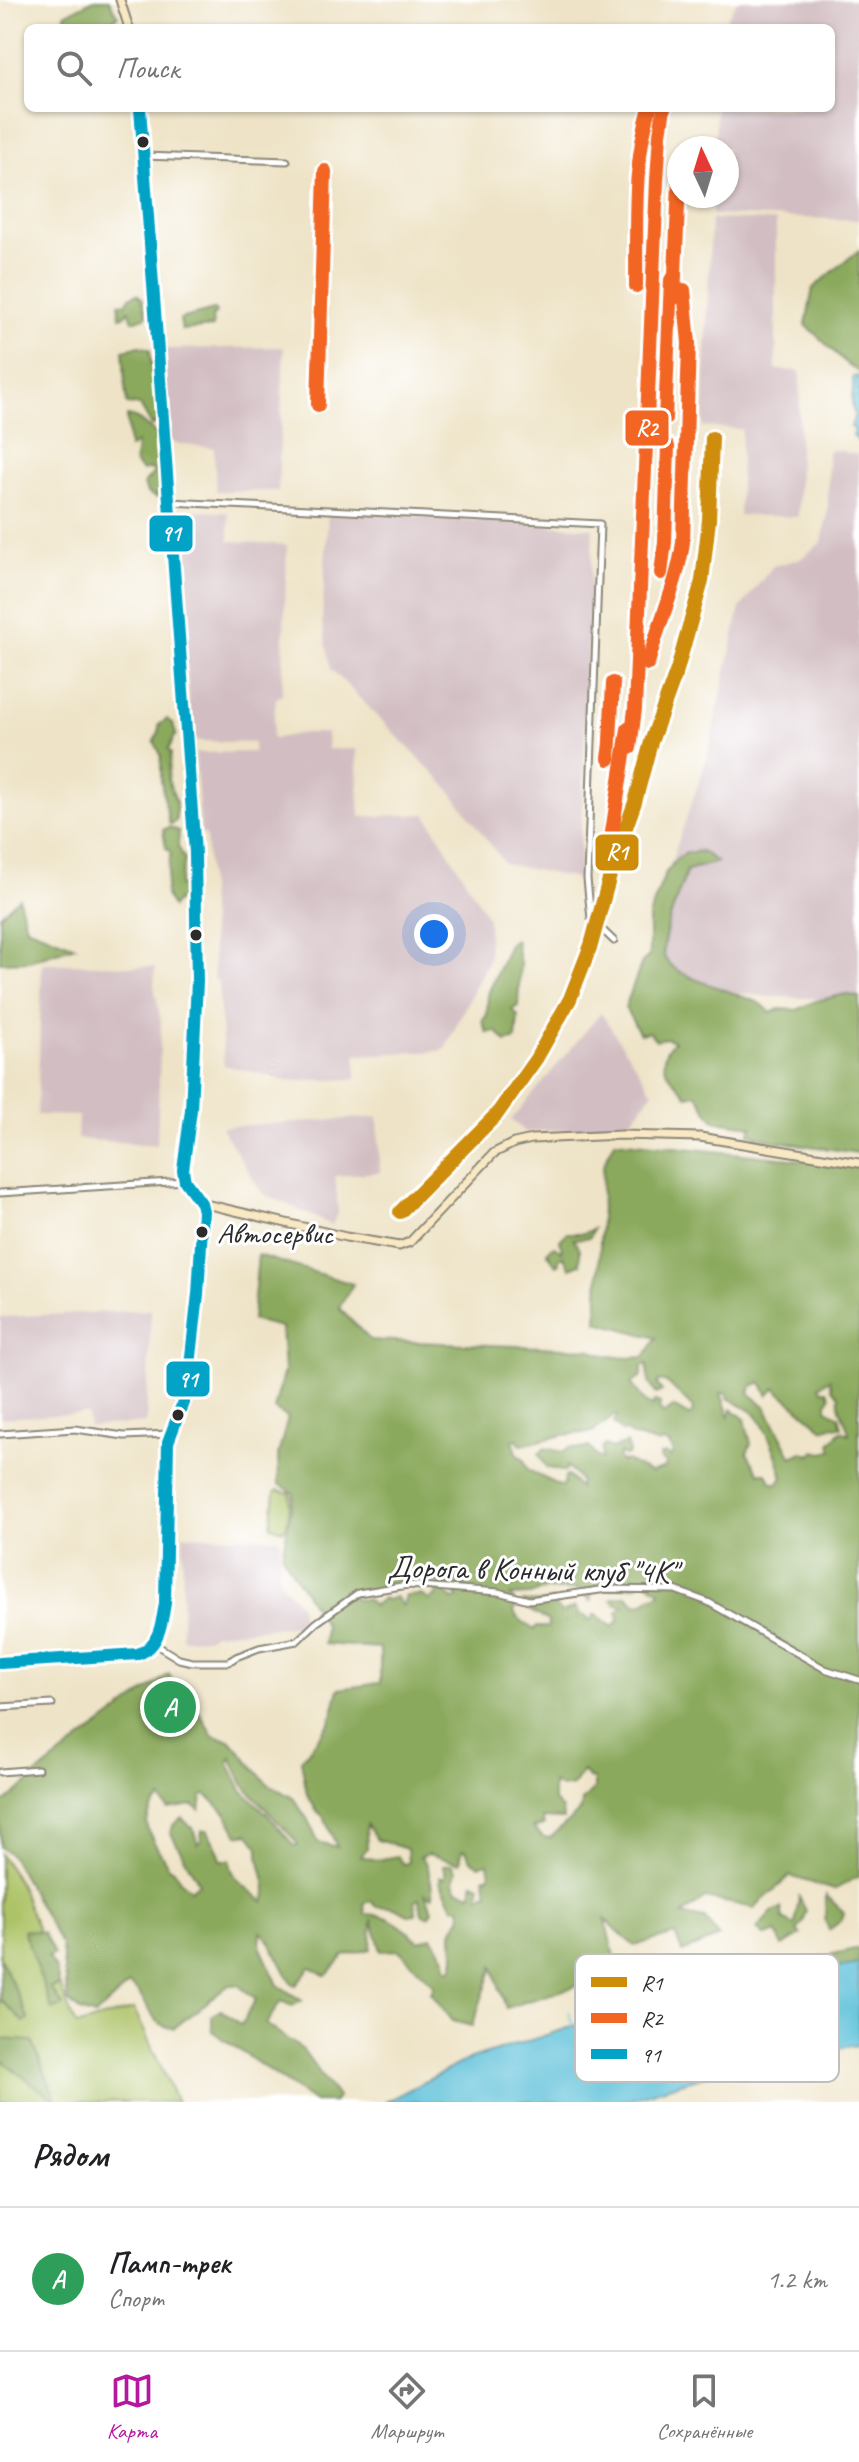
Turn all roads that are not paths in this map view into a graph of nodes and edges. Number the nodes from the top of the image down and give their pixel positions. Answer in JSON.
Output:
{"nodes":[{"id":1,"x":120,"y":0,"type":"edge"},
{"id":2,"x":128,"y":24,"type":"edge"},
{"id":3,"x":140,"y":112,"type":"edge"},
{"id":4,"x":144,"y":156,"type":"junction"},
{"id":5,"x":287,"y":161,"type":"dead end"},
{"id":6,"x":170,"y":502,"type":"junction"},
{"id":7,"x":614,"y":941,"type":"dead end"},
{"id":8,"x":859,"y":1163,"type":"edge"},
{"id":9,"x":185,"y":1181,"type":"junction"},
{"id":10,"x":0,"y":1193,"type":"edge"},
{"id":11,"x":201,"y":1203,"type":"junction"},
{"id":12,"x":0,"y":1434,"type":"edge"},
{"id":13,"x":170,"y":1434,"type":"junction"},
{"id":14,"x":153,"y":1643,"type":"junction"},
{"id":15,"x":0,"y":1663,"type":"edge"},
{"id":16,"x":859,"y":1680,"type":"edge"},
{"id":17,"x":52,"y":1704,"type":"dead end"},
{"id":18,"x":0,"y":1707,"type":"edge"},
{"id":19,"x":38,"y":1769,"type":"dead end"},
{"id":20,"x":0,"y":1772,"type":"edge"}],
"edges":[{"from":1,"to":2,"type":"main road"},
{"from":3,"to":4,"type":"main road"},
{"from":4,"to":5,"type":"street"},
{"from":4,"to":6,"type":"main road"},
{"from":6,"to":7,"type":"street"},
{"from":6,"to":9,"type":"main road"},
{"from":8,"to":11,"type":"main road"},
{"from":9,"to":10,"type":"street"},
{"from":9,"to":11,"type":"main road"},
{"from":11,"to":13,"type":"main road"},
{"from":12,"to":13,"type":"street"},
{"from":13,"to":14,"type":"main road"},
{"from":14,"to":15,"type":"main road"},
{"from":14,"to":16,"type":"street","name":"Дорога в Конный клуб \"4К\""},
{"from":17,"to":18,"type":"street"},
{"from":19,"to":20,"type":"street"}]}
